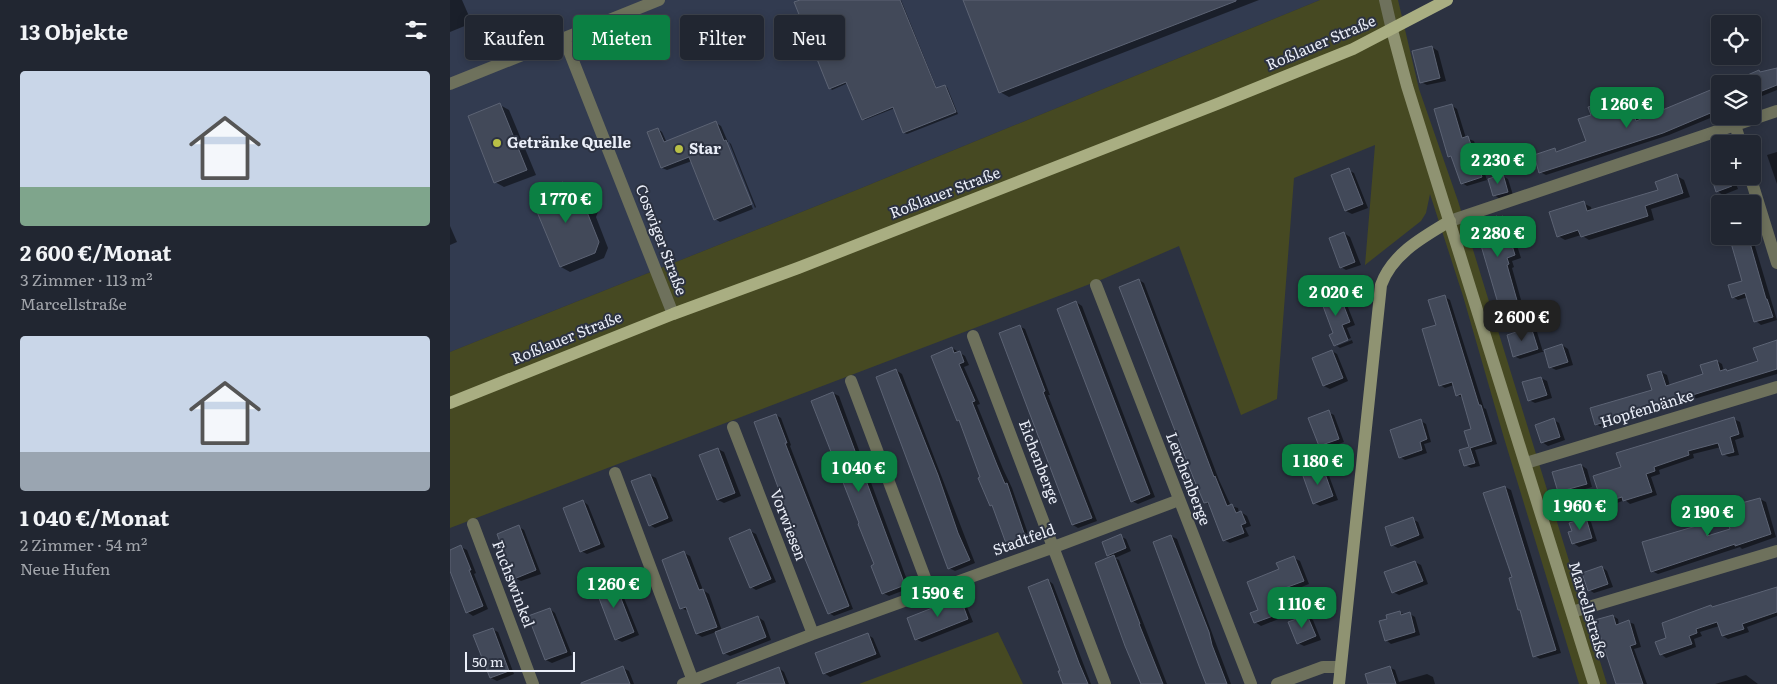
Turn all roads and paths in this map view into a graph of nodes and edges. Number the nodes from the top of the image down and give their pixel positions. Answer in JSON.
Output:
{"nodes":[{"id":1,"x":659,"y":0,"type":"edge"},
{"id":2,"x":1385,"y":0,"type":"edge"},
{"id":3,"x":1447,"y":0,"type":"edge"},
{"id":4,"x":1392,"y":30,"type":"junction"},
{"id":5,"x":564,"y":38,"type":"junction"},
{"id":6,"x":450,"y":84,"type":"edge"},
{"id":7,"x":1777,"y":111,"type":"edge"},
{"id":8,"x":1735,"y":126,"type":"junction"},
{"id":9,"x":1738,"y":135,"type":"edge"},
{"id":10,"x":1753,"y":185,"type":"edge"},
{"id":11,"x":1450,"y":221,"type":"junction"},
{"id":12,"x":1777,"y":263,"type":"edge"},
{"id":13,"x":1096,"y":285,"type":"dead end"},
{"id":14,"x":673,"y":314,"type":"junction"},
{"id":15,"x":973,"y":336,"type":"dead end"},
{"id":16,"x":851,"y":382,"type":"dead end"},
{"id":17,"x":1777,"y":387,"type":"edge"},
{"id":18,"x":450,"y":403,"type":"edge"},
{"id":19,"x":733,"y":427,"type":"dead end"},
{"id":20,"x":1526,"y":463,"type":"junction"},
{"id":21,"x":615,"y":473,"type":"dead end"},
{"id":22,"x":1179,"y":500,"type":"junction"},
{"id":23,"x":473,"y":524,"type":"dead end"},
{"id":24,"x":1054,"y":547,"type":"junction"},
{"id":25,"x":1777,"y":551,"type":"edge"},
{"id":26,"x":930,"y":591,"type":"junction"},
{"id":27,"x":1572,"y":612,"type":"junction"},
{"id":28,"x":813,"y":634,"type":"junction"},
{"id":29,"x":1340,"y":667,"type":"junction"},
{"id":30,"x":688,"y":682,"type":"edge"},
{"id":31,"x":533,"y":684,"type":"edge"},
{"id":32,"x":1106,"y":684,"type":"edge"},
{"id":33,"x":1251,"y":684,"type":"edge"},
{"id":34,"x":1277,"y":684,"type":"edge"},
{"id":35,"x":1339,"y":684,"type":"edge"},
{"id":36,"x":1594,"y":684,"type":"edge"}],
"edges":[{"from":1,"to":5,"type":"street"},
{"from":2,"to":4,"type":"street"},
{"from":3,"to":4,"type":"main road","name":"Roßlauer Straße"},
{"from":4,"to":11,"type":"street","name":"Marcellstraße"},
{"from":4,"to":14,"type":"main road","name":"Roßlauer Straße"},
{"from":5,"to":6,"type":"street"},
{"from":5,"to":14,"type":"street","name":"Coswiger Straße"},
{"from":7,"to":8,"type":"street"},
{"from":8,"to":9,"type":"street"},
{"from":8,"to":11,"type":"street"},
{"from":10,"to":12,"type":"street"},
{"from":11,"to":20,"type":"street","name":"Marcellstraße"},
{"from":11,"to":29,"type":"street"},
{"from":13,"to":22,"type":"street","name":"Lerchenberge"},
{"from":14,"to":18,"type":"main road","name":"Roßlauer Straße"},
{"from":15,"to":24,"type":"street","name":"Eichenberge"},
{"from":16,"to":26,"type":"street"},
{"from":17,"to":20,"type":"street","name":"Hopfenbänke"},
{"from":19,"to":28,"type":"street","name":"Vorwiesen"},
{"from":20,"to":27,"type":"street","name":"Marcellstraße"},
{"from":21,"to":30,"type":"street"},
{"from":22,"to":24,"type":"street","name":"Stadtfeld"},
{"from":22,"to":33,"type":"street","name":"Lerchenberge"},
{"from":23,"to":31,"type":"street","name":"Fuchswinkel"},
{"from":24,"to":26,"type":"street","name":"Stadtfeld"},
{"from":24,"to":32,"type":"street","name":"Eichenberge"},
{"from":25,"to":27,"type":"street"},
{"from":26,"to":28,"type":"street","name":"Stadtfeld"},
{"from":27,"to":36,"type":"street","name":"Marcellstraße"},
{"from":28,"to":30,"type":"street","name":"Stadtfeld"},
{"from":29,"to":34,"type":"street"},
{"from":29,"to":35,"type":"street"}]}
